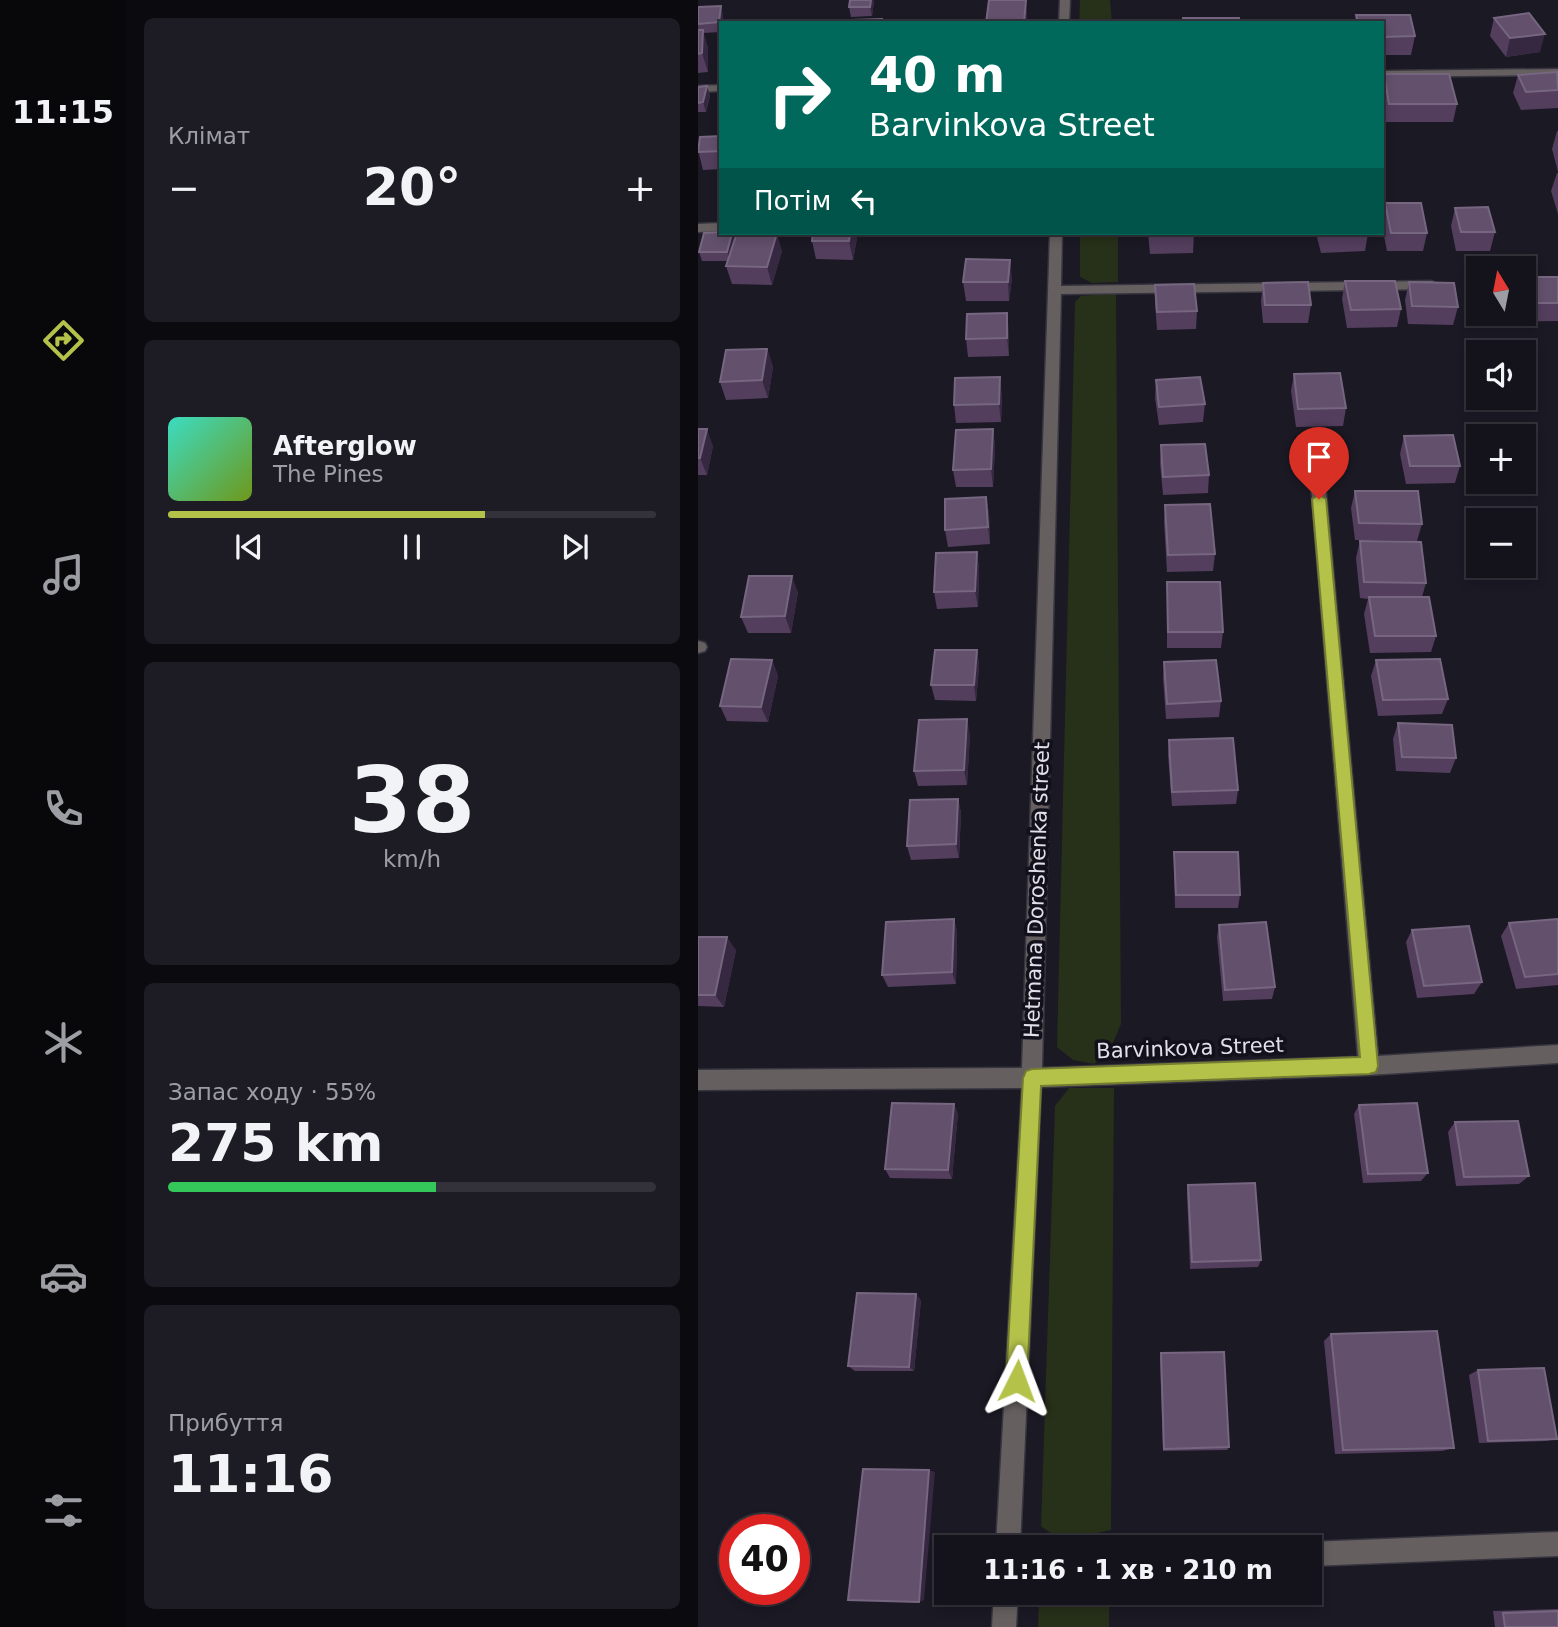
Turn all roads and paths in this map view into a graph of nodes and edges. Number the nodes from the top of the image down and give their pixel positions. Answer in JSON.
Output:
{"nodes":[{"id":1,"x":1065,"y":0,"type":"edge"},
{"id":2,"x":1064,"y":21,"type":"edge"},
{"id":3,"x":1558,"y":72,"type":"edge"},
{"id":4,"x":1384,"y":74,"type":"edge"},
{"id":5,"x":719,"y":88,"type":"edge"},
{"id":6,"x":698,"y":89,"type":"edge"},
{"id":7,"x":719,"y":227,"type":"edge"},
{"id":8,"x":698,"y":228,"type":"edge"},
{"id":9,"x":1056,"y":235,"type":"edge"},
{"id":10,"x":1442,"y":285,"type":"edge"},
{"id":11,"x":1054,"y":290,"type":"junction"},
{"id":12,"x":1316,"y":472,"type":"dead end"},
{"id":13,"x":1558,"y":1054,"type":"edge"},
{"id":14,"x":1369,"y":1066,"type":"junction"},
{"id":15,"x":1032,"y":1078,"type":"junction"},
{"id":16,"x":698,"y":1080,"type":"edge"},
{"id":17,"x":1009,"y":1535,"type":"edge"},
{"id":18,"x":1558,"y":1544,"type":"edge"},
{"id":19,"x":1322,"y":1554,"type":"edge"},
{"id":20,"x":1005,"y":1605,"type":"edge"},
{"id":21,"x":1004,"y":1627,"type":"edge"}],
"edges":[{"from":1,"to":2,"type":"street"},
{"from":3,"to":4,"type":"street"},
{"from":5,"to":6,"type":"street"},
{"from":7,"to":8,"type":"street"},
{"from":9,"to":11,"type":"street","name":"Hetmana Doroshenka street"},
{"from":10,"to":11,"type":"street"},
{"from":11,"to":15,"type":"street","name":"Hetmana Doroshenka street"},
{"from":12,"to":14,"type":"street"},
{"from":13,"to":14,"type":"street","name":"Barvinkova Street"},
{"from":14,"to":15,"type":"street","name":"Barvinkova Street"},
{"from":15,"to":16,"type":"street","name":"Barvinkova Street"},
{"from":15,"to":17,"type":"street","name":"Hetmana Doroshenka street"},
{"from":18,"to":19,"type":"street"},
{"from":20,"to":21,"type":"street"}]}
